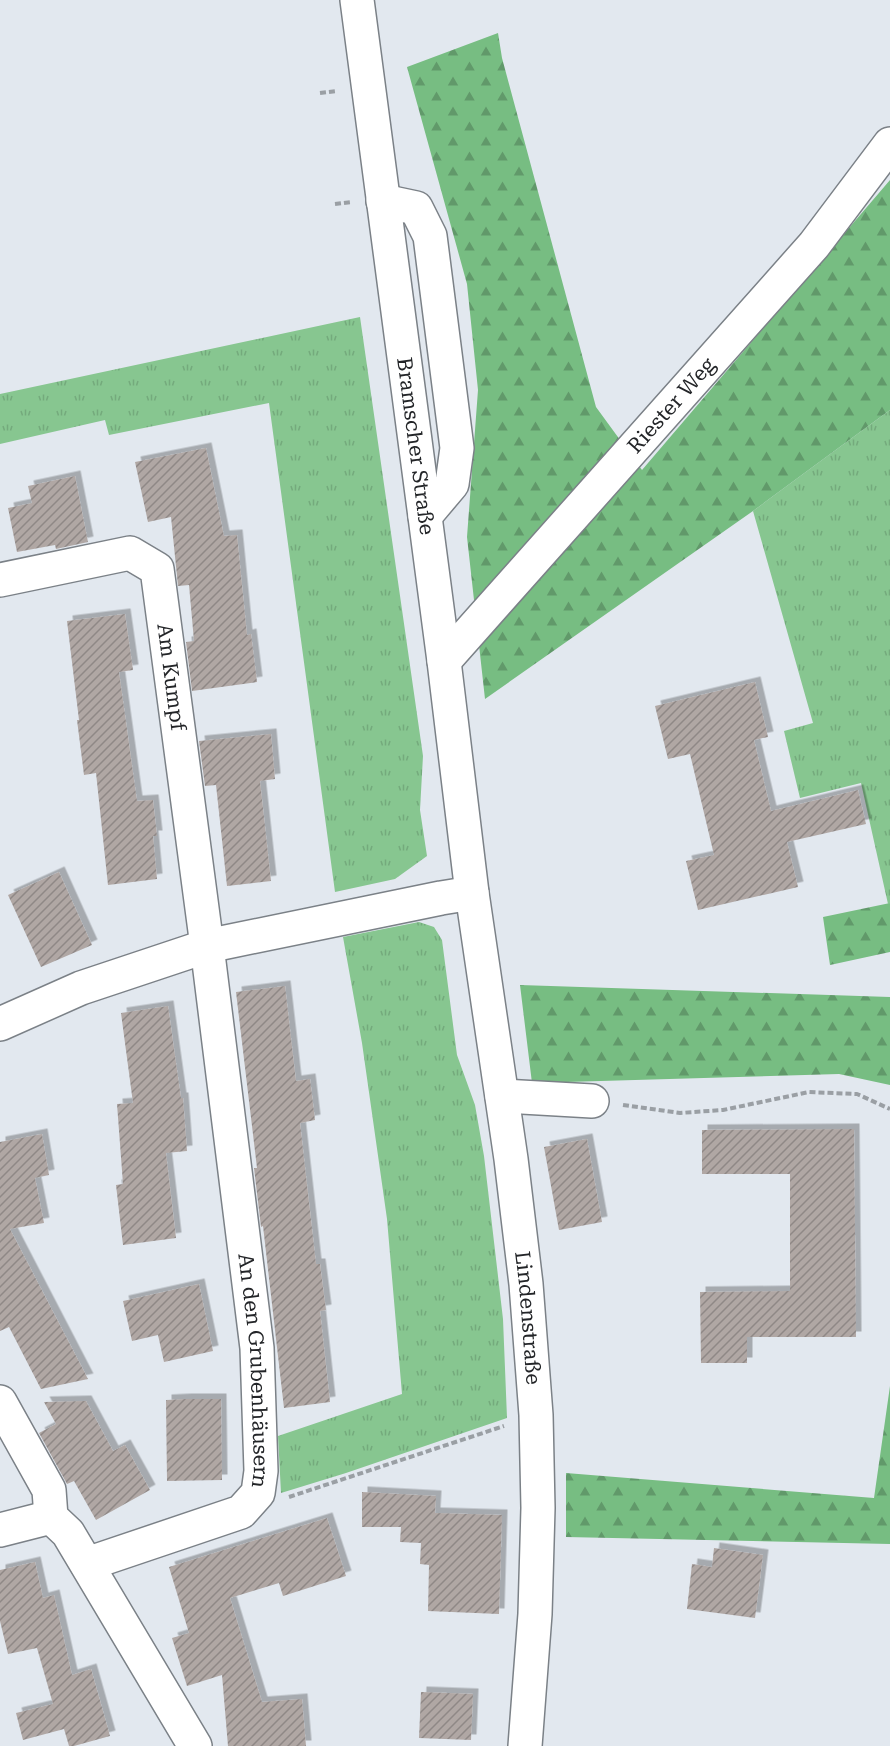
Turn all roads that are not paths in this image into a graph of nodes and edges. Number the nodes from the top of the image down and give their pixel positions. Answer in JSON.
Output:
{"nodes":[{"id":1,"x":357,"y":0,"type":"edge"},
{"id":2,"x":890,"y":144,"type":"edge"},
{"id":3,"x":0,"y":580,"type":"edge"},
{"id":4,"x":444,"y":661,"type":"junction"},
{"id":5,"x":472,"y":893,"type":"junction"},
{"id":6,"x":207,"y":946,"type":"junction"},
{"id":7,"x":0,"y":1024,"type":"edge"},
{"id":8,"x":502,"y":1096,"type":"junction"},
{"id":9,"x":592,"y":1101,"type":"road end"},
{"id":10,"x":0,"y":1402,"type":"edge"},
{"id":11,"x":51,"y":1517,"type":"junction"},
{"id":12,"x":0,"y":1530,"type":"edge"},
{"id":13,"x":87,"y":1564,"type":"junction"},
{"id":14,"x":195,"y":1746,"type":"edge"},
{"id":15,"x":525,"y":1746,"type":"edge"}],
"edges":[{"from":1,"to":4,"type":"street","name":"Bramscher Straße"},
{"from":2,"to":4,"type":"street","name":"Riester Weg"},
{"from":3,"to":6,"type":"street","name":"Am Kumpf"},
{"from":4,"to":5,"type":"street","name":"Bramscher Straße"},
{"from":5,"to":6,"type":"street"},
{"from":5,"to":8,"type":"street","name":"Lindenstraße"},
{"from":6,"to":7,"type":"street"},
{"from":6,"to":13,"type":"street","name":"An den Grubenhäusern"},
{"from":8,"to":9,"type":"street"},
{"from":8,"to":15,"type":"street","name":"Lindenstraße"},
{"from":10,"to":11,"type":"street"},
{"from":11,"to":12,"type":"street"},
{"from":11,"to":13,"type":"street"},
{"from":13,"to":14,"type":"street"}]}
